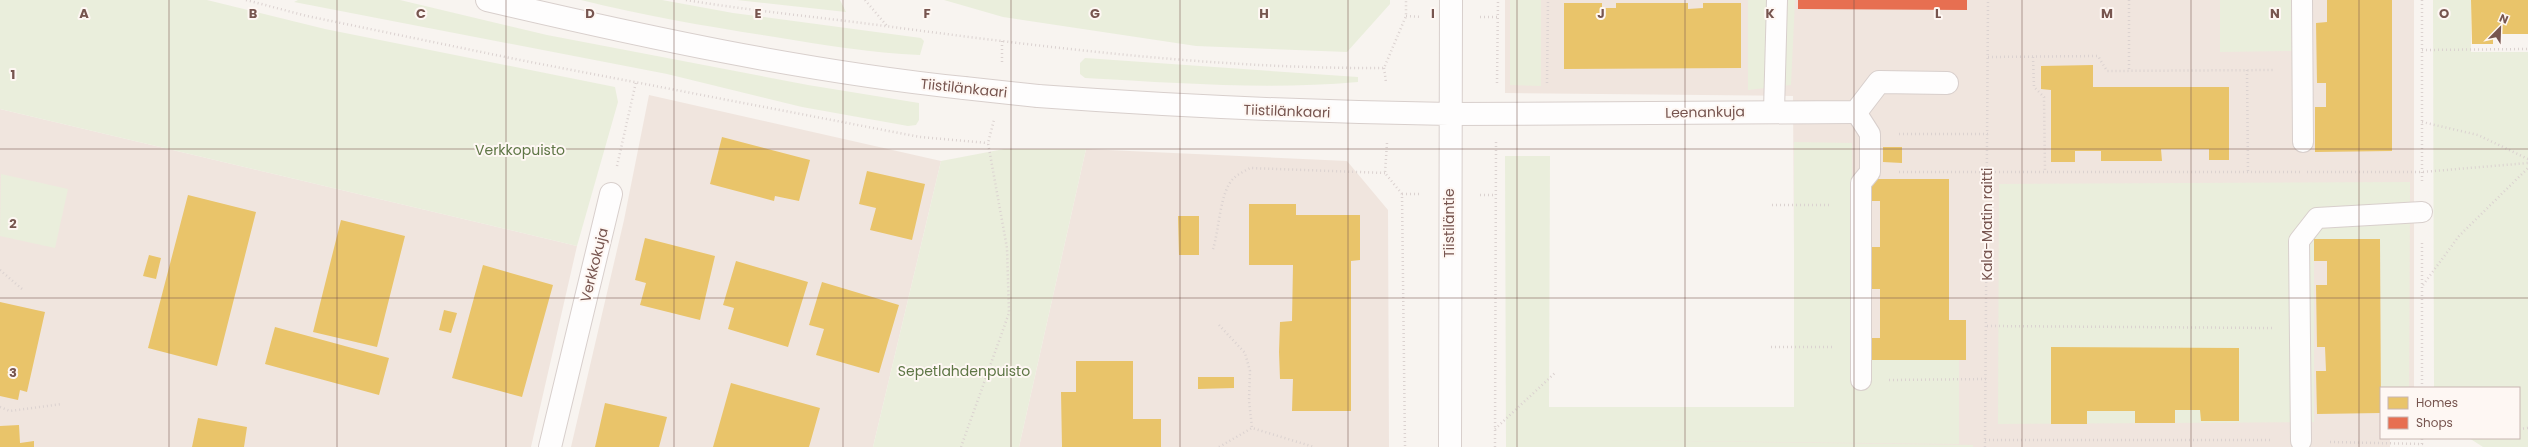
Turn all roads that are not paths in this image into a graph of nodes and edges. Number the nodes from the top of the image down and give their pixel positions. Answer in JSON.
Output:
{"nodes":[{"id":1,"x":486,"y":0,"type":"edge"},
{"id":2,"x":1451,"y":0,"type":"edge"},
{"id":3,"x":1777,"y":0,"type":"edge"},
{"id":4,"x":2302,"y":0,"type":"edge"},
{"id":5,"x":1947,"y":83,"type":"dead end"},
{"id":6,"x":1774,"y":111,"type":"junction"},
{"id":7,"x":1856,"y":112,"type":"junction"},
{"id":8,"x":1450,"y":114,"type":"junction"},
{"id":9,"x":2303,"y":142,"type":"dead end"},
{"id":10,"x":611,"y":194,"type":"road end"},
{"id":11,"x":2422,"y":212,"type":"dead end"},
{"id":12,"x":1861,"y":380,"type":"road end"},
{"id":13,"x":2301,"y":441,"type":"road end"},
{"id":14,"x":550,"y":447,"type":"edge"},
{"id":15,"x":1450,"y":447,"type":"edge"}],
"edges":[{"from":1,"to":8,"type":"street","name":"Tiistilänkaari","bridge":true},
{"from":2,"to":8,"type":"street","name":"Tiistiläntie"},
{"from":3,"to":6,"type":"lane"},
{"from":4,"to":9,"type":"lane"},
{"from":5,"to":7,"type":"street"},
{"from":6,"to":7,"type":"street","name":"Leenankuja"},
{"from":6,"to":8,"type":"street","name":"Leenankuja"},
{"from":7,"to":12,"type":"lane"},
{"from":8,"to":15,"type":"street","name":"Tiistiläntie"},
{"from":10,"to":14,"type":"street","name":"Verkkokuja"},
{"from":11,"to":13,"type":"lane"}]}
